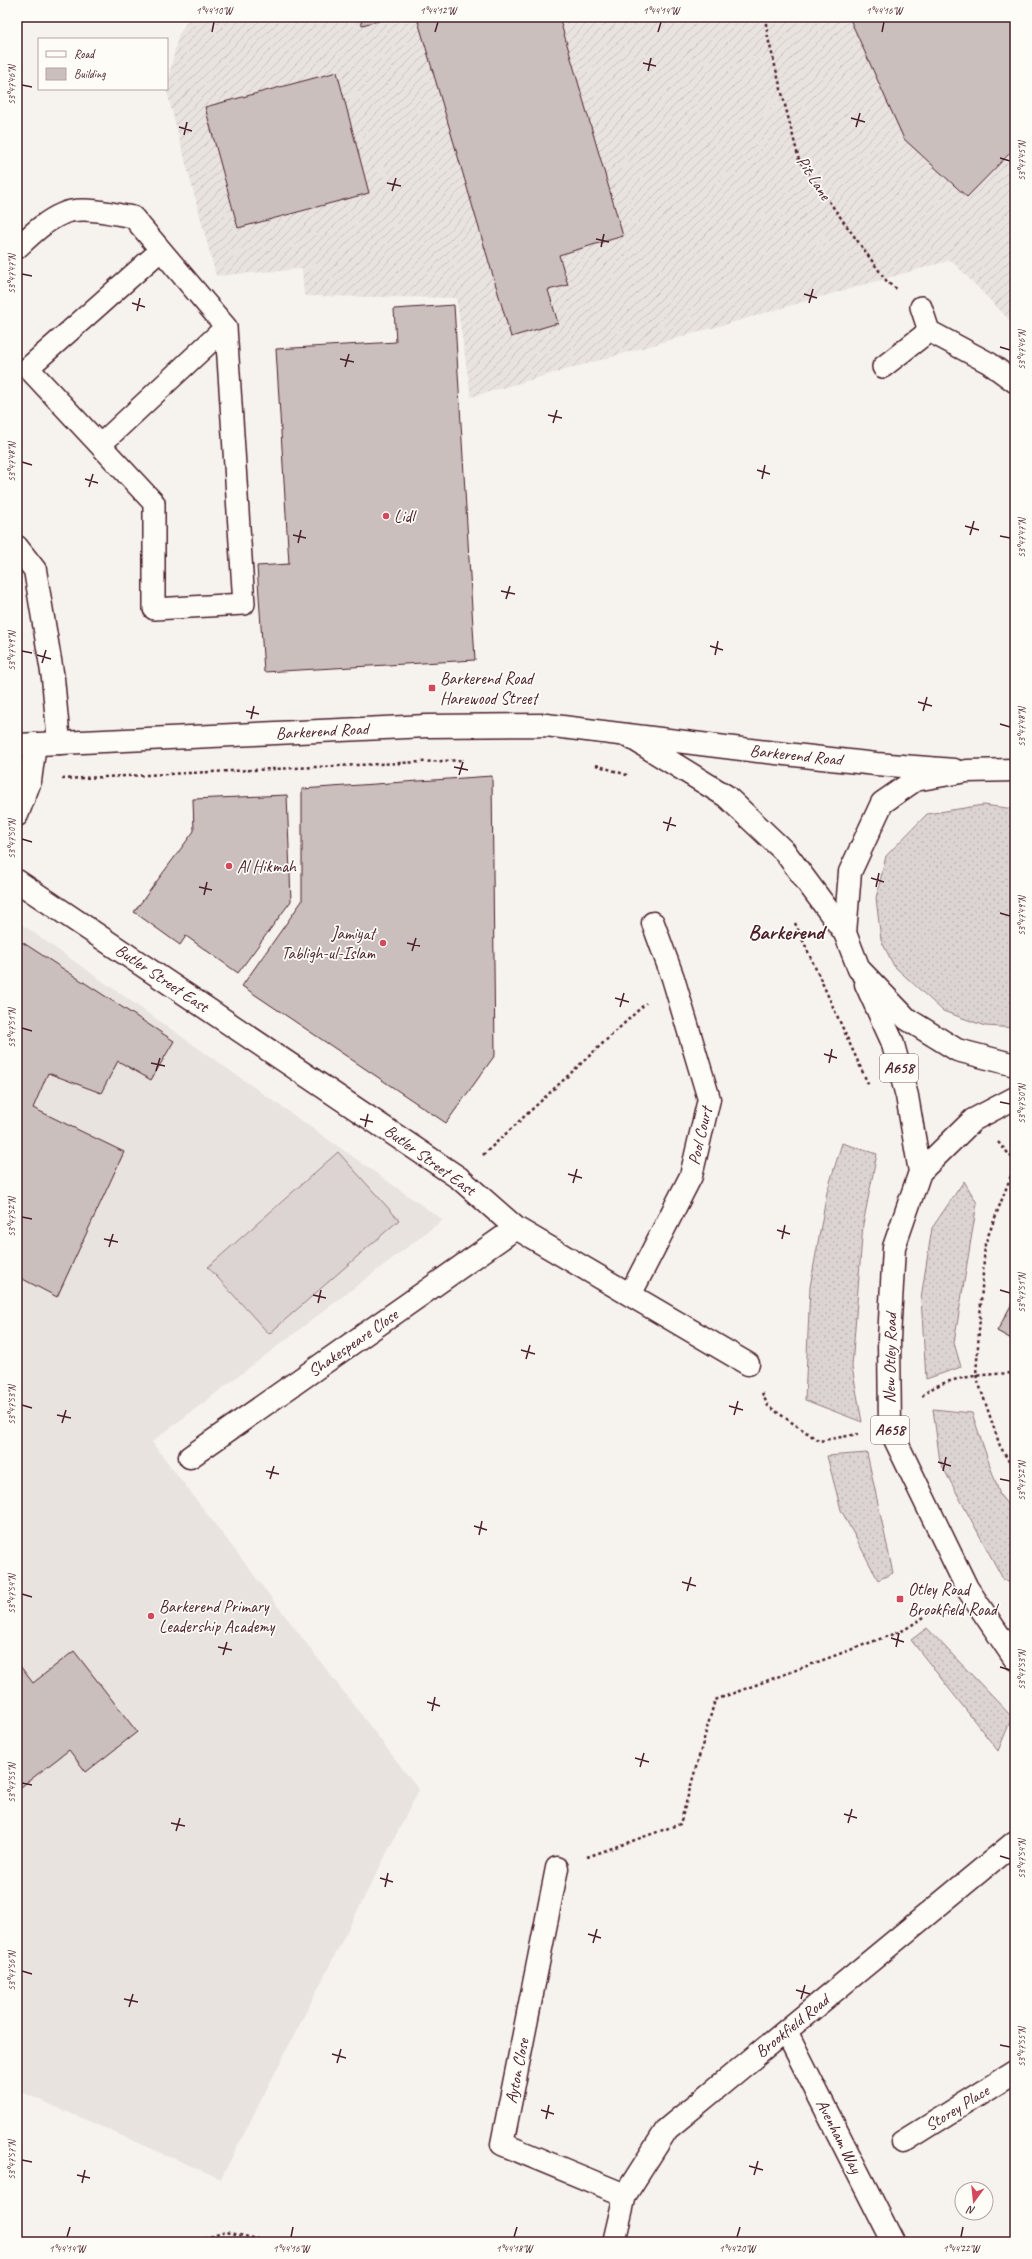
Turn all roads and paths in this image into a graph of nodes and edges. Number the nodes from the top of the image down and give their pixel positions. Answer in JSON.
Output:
{"nodes":[{"id":1,"x":765,"y":17,"type":"edge"},
{"id":2,"x":17,"y":248,"type":"edge"},
{"id":3,"x":161,"y":250,"type":"junction"},
{"id":4,"x":921,"y":307,"type":"joint"},
{"id":5,"x":226,"y":327,"type":"junction"},
{"id":6,"x":929,"y":331,"type":"junction"},
{"id":7,"x":884,"y":367,"type":"dead end"},
{"id":8,"x":1015,"y":382,"type":"edge"},
{"id":9,"x":100,"y":445,"type":"junction"},
{"id":10,"x":17,"y":546,"type":"edge"},
{"id":11,"x":626,"y":734,"type":"junction"},
{"id":12,"x":59,"y":743,"type":"junction"},
{"id":13,"x":26,"y":745,"type":"edge"},
{"id":14,"x":470,"y":760,"type":"dead end"},
{"id":15,"x":591,"y":764,"type":"dead end"},
{"id":16,"x":967,"y":770,"type":"junction"},
{"id":17,"x":1015,"y":770,"type":"edge"},
{"id":18,"x":634,"y":778,"type":"dead end"},
{"id":19,"x":30,"y":781,"type":"junction"},
{"id":20,"x":17,"y":815,"type":"edge"},
{"id":21,"x":17,"y":881,"type":"edge"},
{"id":22,"x":792,"y":917,"type":"dead end"},
{"id":23,"x":653,"y":923,"type":"dead end"},
{"id":24,"x":845,"y":934,"type":"junction"},
{"id":25,"x":858,"y":969,"type":"junction"},
{"id":26,"x":673,"y":978,"type":"junction"},
{"id":27,"x":1015,"y":1065,"type":"edge"},
{"id":28,"x":907,"y":1096,"type":"junction"},
{"id":29,"x":1015,"y":1098,"type":"edge"},
{"id":30,"x":1002,"y":1136,"type":"dead end"},
{"id":31,"x":1015,"y":1161,"type":"edge"},
{"id":32,"x":1015,"y":1165,"type":"edge"},
{"id":33,"x":920,"y":1172,"type":"junction"},
{"id":34,"x":459,"y":1178,"type":"junction"},
{"id":35,"x":516,"y":1228,"type":"junction"},
{"id":36,"x":630,"y":1295,"type":"junction"},
{"id":37,"x":748,"y":1364,"type":"joint"},
{"id":38,"x":1015,"y":1373,"type":"edge"},
{"id":39,"x":976,"y":1375,"type":"junction"},
{"id":40,"x":890,"y":1429,"type":"junction"},
{"id":41,"x":190,"y":1457,"type":"dead end"},
{"id":42,"x":1015,"y":1472,"type":"edge"},
{"id":43,"x":967,"y":1588,"type":"junction"},
{"id":44,"x":1015,"y":1659,"type":"edge"},
{"id":45,"x":1015,"y":1842,"type":"edge"},
{"id":46,"x":556,"y":1868,"type":"joint"},
{"id":47,"x":786,"y":2031,"type":"junction"},
{"id":48,"x":1014,"y":2076,"type":"edge"},
{"id":49,"x":903,"y":2142,"type":"dead end"},
{"id":50,"x":625,"y":2195,"type":"junction"},
{"id":51,"x":194,"y":2242,"type":"edge"},
{"id":52,"x":271,"y":2242,"type":"edge"},
{"id":53,"x":614,"y":2242,"type":"edge"},
{"id":54,"x":893,"y":2242,"type":"edge"}],
"edges":[{"from":1,"to":4,"type":"path","name":"Pit Lane"},
{"from":2,"to":3,"type":"lane"},
{"from":3,"to":5,"type":"lane"},
{"from":3,"to":9,"type":"lane"},
{"from":4,"to":6,"type":"lane"},
{"from":5,"to":9,"type":"lane"},
{"from":5,"to":9,"type":"lane"},
{"from":6,"to":7,"type":"lane"},
{"from":6,"to":8,"type":"lane"},
{"from":10,"to":12,"type":"street"},
{"from":11,"to":12,"type":"street","name":"Barkerend Road"},
{"from":11,"to":16,"type":"street","name":"Barkerend Road"},
{"from":11,"to":24,"type":"street","name":"Barkerend Road"},
{"from":12,"to":13,"type":"street","name":"Barkerend Road"},
{"from":13,"to":19,"type":"street"},
{"from":14,"to":19,"type":"path"},
{"from":15,"to":18,"type":"path"},
{"from":16,"to":17,"type":"street"},
{"from":16,"to":24,"type":"street"},
{"from":19,"to":20,"type":"street"},
{"from":21,"to":34,"type":"street","name":"Butler Street East"},
{"from":22,"to":28,"type":"path"},
{"from":23,"to":26,"type":"street","name":"Pool Court"},
{"from":24,"to":25,"type":"street","name":"New Otley Road"},
{"from":25,"to":27,"type":"street"},
{"from":25,"to":28,"type":"street","name":"New Otley Road","number":"A658"},
{"from":26,"to":34,"type":"path"},
{"from":26,"to":36,"type":"street","name":"Pool Court"},
{"from":28,"to":33,"type":"street","name":"New Otley Road","number":"A658"},
{"from":29,"to":33,"type":"street","name":"New Otley Road","number":"A658"},
{"from":30,"to":31,"type":"path"},
{"from":32,"to":39,"type":"path"},
{"from":33,"to":40,"type":"street","name":"New Otley Road","number":"A658"},
{"from":34,"to":35,"type":"street","name":"Butler Street East"},
{"from":35,"to":36,"type":"street","name":"Butler Street East"},
{"from":35,"to":41,"type":"street","name":"Shakespeare Close"},
{"from":36,"to":37,"type":"street","name":"Butler Street East"},
{"from":37,"to":40,"type":"path"},
{"from":38,"to":39,"type":"path"},
{"from":39,"to":40,"type":"path"},
{"from":39,"to":42,"type":"path"},
{"from":40,"to":43,"type":"street","name":"New Otley Road","number":"A658"},
{"from":43,"to":44,"type":"street","name":"New Otley Road","number":"A658"},
{"from":43,"to":46,"type":"path"},
{"from":45,"to":47,"type":"street","name":"Brookfield Road"},
{"from":46,"to":50,"type":"street","name":"Ayton Close"},
{"from":47,"to":50,"type":"street","name":"Brookfield Road"},
{"from":47,"to":54,"type":"street","name":"Avenham Way"},
{"from":48,"to":49,"type":"street","name":"Storey Place"},
{"from":50,"to":53,"type":"street","name":"Brookfield Road"},
{"from":51,"to":52,"type":"path"}]}
